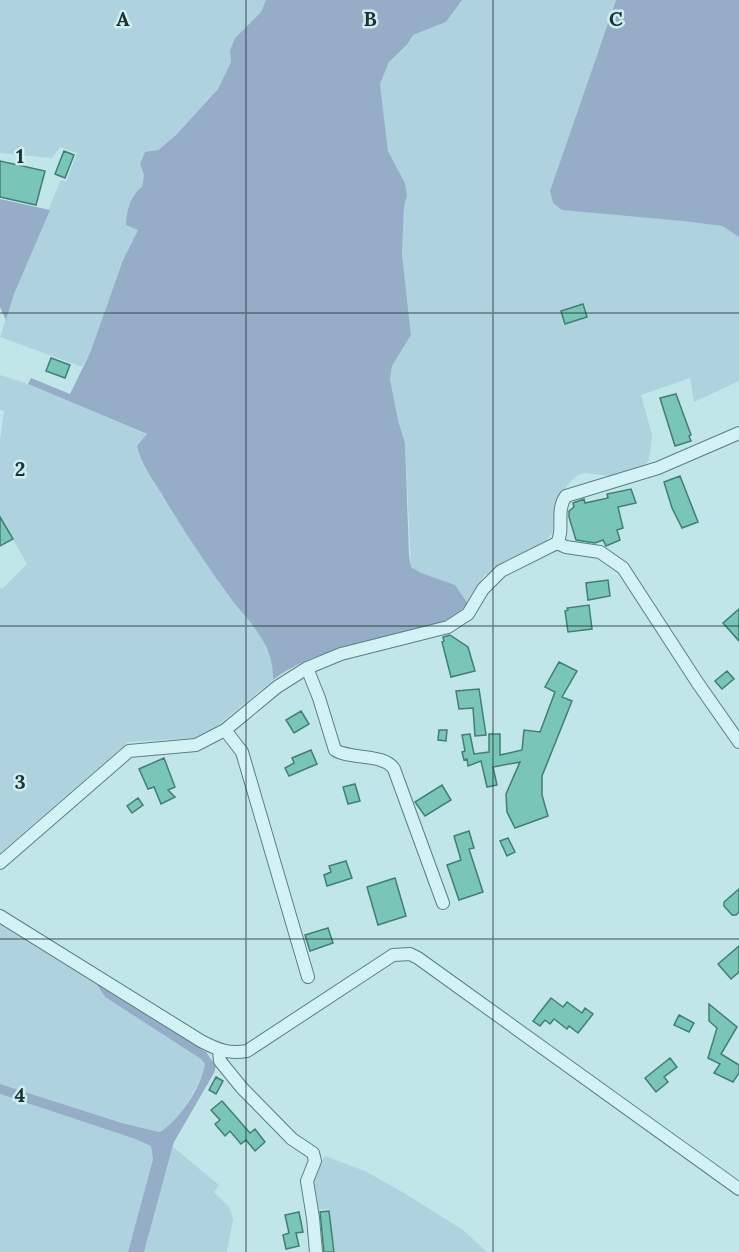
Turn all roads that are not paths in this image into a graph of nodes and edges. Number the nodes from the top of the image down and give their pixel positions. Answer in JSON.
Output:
{"nodes":[{"id":1,"x":739,"y":433,"type":"edge"},
{"id":2,"x":557,"y":543,"type":"junction"},
{"id":3,"x":307,"y":668,"type":"junction"},
{"id":4,"x":225,"y":730,"type":"junction"},
{"id":5,"x":739,"y":742,"type":"edge"},
{"id":6,"x":0,"y":863,"type":"edge"},
{"id":7,"x":443,"y":903,"type":"dead end"},
{"id":8,"x":0,"y":916,"type":"edge"},
{"id":9,"x":308,"y":977,"type":"dead end"},
{"id":10,"x":219,"y":1051,"type":"junction"},
{"id":11,"x":739,"y":1189,"type":"edge"},
{"id":12,"x":316,"y":1252,"type":"edge"}],
"edges":[{"from":1,"to":2,"type":"street"},
{"from":2,"to":3,"type":"street"},
{"from":2,"to":5,"type":"street"},
{"from":3,"to":4,"type":"street"},
{"from":3,"to":7,"type":"street"},
{"from":4,"to":6,"type":"street"},
{"from":4,"to":9,"type":"street"},
{"from":8,"to":10,"type":"street"},
{"from":10,"to":11,"type":"street"},
{"from":10,"to":12,"type":"street"}]}
